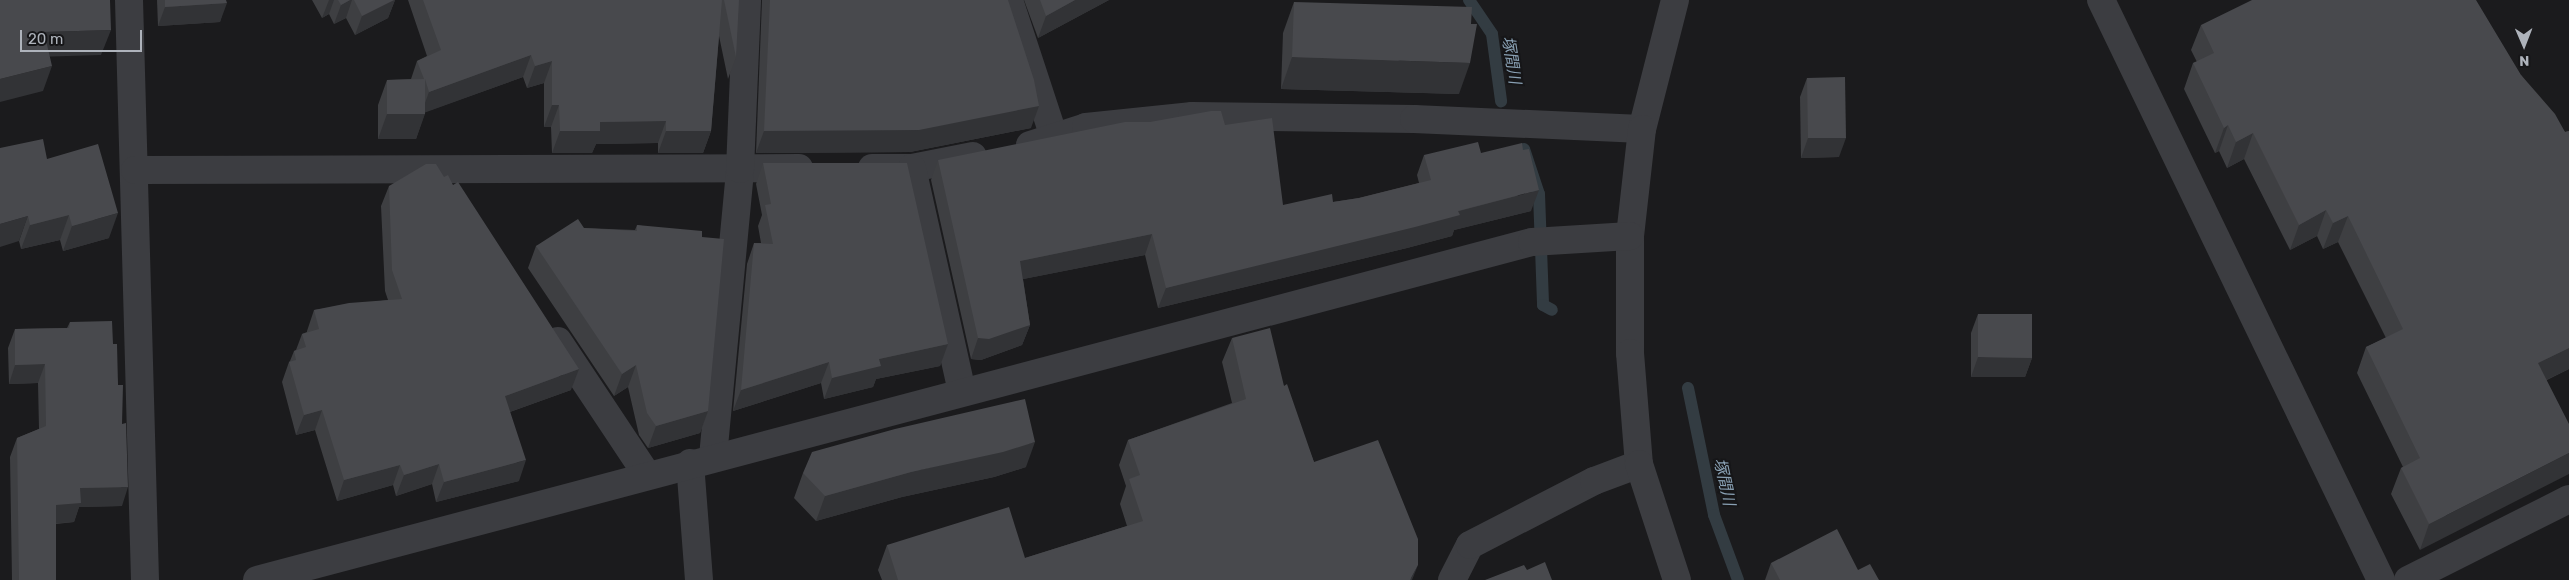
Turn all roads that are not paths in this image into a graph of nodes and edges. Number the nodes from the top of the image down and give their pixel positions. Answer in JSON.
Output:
{"nodes":[{"id":1,"x":129,"y":0,"type":"edge"},
{"id":2,"x":747,"y":0,"type":"edge"},
{"id":3,"x":1009,"y":0,"type":"edge"},
{"id":4,"x":1675,"y":0,"type":"edge"},
{"id":5,"x":2101,"y":0,"type":"edge"},
{"id":6,"x":1642,"y":129,"type":"junction"},
{"id":7,"x":1054,"y":137,"type":"junction"},
{"id":8,"x":912,"y":168,"type":"junction"},
{"id":9,"x":740,"y":169,"type":"junction"},
{"id":10,"x":134,"y":170,"type":"junction"},
{"id":11,"x":451,"y":170,"type":"junction"},
{"id":12,"x":465,"y":196,"type":"edge"},
{"id":13,"x":1630,"y":236,"type":"junction"},
{"id":14,"x":544,"y":320,"type":"edge"},
{"id":15,"x":962,"y":392,"type":"junction"},
{"id":16,"x":702,"y":460,"type":"junction"},
{"id":17,"x":1639,"y":464,"type":"junction"},
{"id":18,"x":647,"y":475,"type":"junction"},
{"id":19,"x":2569,"y":500,"type":"edge"},
{"id":20,"x":145,"y":580,"type":"edge"},
{"id":21,"x":257,"y":580,"type":"edge"},
{"id":22,"x":699,"y":580,"type":"edge"},
{"id":23,"x":1452,"y":580,"type":"edge"},
{"id":24,"x":1677,"y":580,"type":"edge"},
{"id":25,"x":2381,"y":580,"type":"edge"},
{"id":26,"x":2408,"y":580,"type":"edge"}],
"edges":[{"from":1,"to":10,"type":"street"},
{"from":2,"to":9,"type":"street"},
{"from":3,"to":7,"type":"street"},
{"from":4,"to":6,"type":"street"},
{"from":5,"to":25,"type":"street"},
{"from":6,"to":7,"type":"street"},
{"from":6,"to":13,"type":"street"},
{"from":7,"to":8,"type":"street"},
{"from":8,"to":9,"type":"street"},
{"from":8,"to":15,"type":"street"},
{"from":9,"to":11,"type":"street"},
{"from":9,"to":16,"type":"street"},
{"from":10,"to":11,"type":"street"},
{"from":10,"to":20,"type":"street"},
{"from":11,"to":12,"type":"street"},
{"from":13,"to":15,"type":"street"},
{"from":13,"to":17,"type":"street"},
{"from":14,"to":18,"type":"street"},
{"from":15,"to":16,"type":"street"},
{"from":16,"to":18,"type":"street"},
{"from":16,"to":22,"type":"street"},
{"from":17,"to":23,"type":"street"},
{"from":17,"to":24,"type":"street"},
{"from":18,"to":21,"type":"street"},
{"from":19,"to":26,"type":"street"}]}
